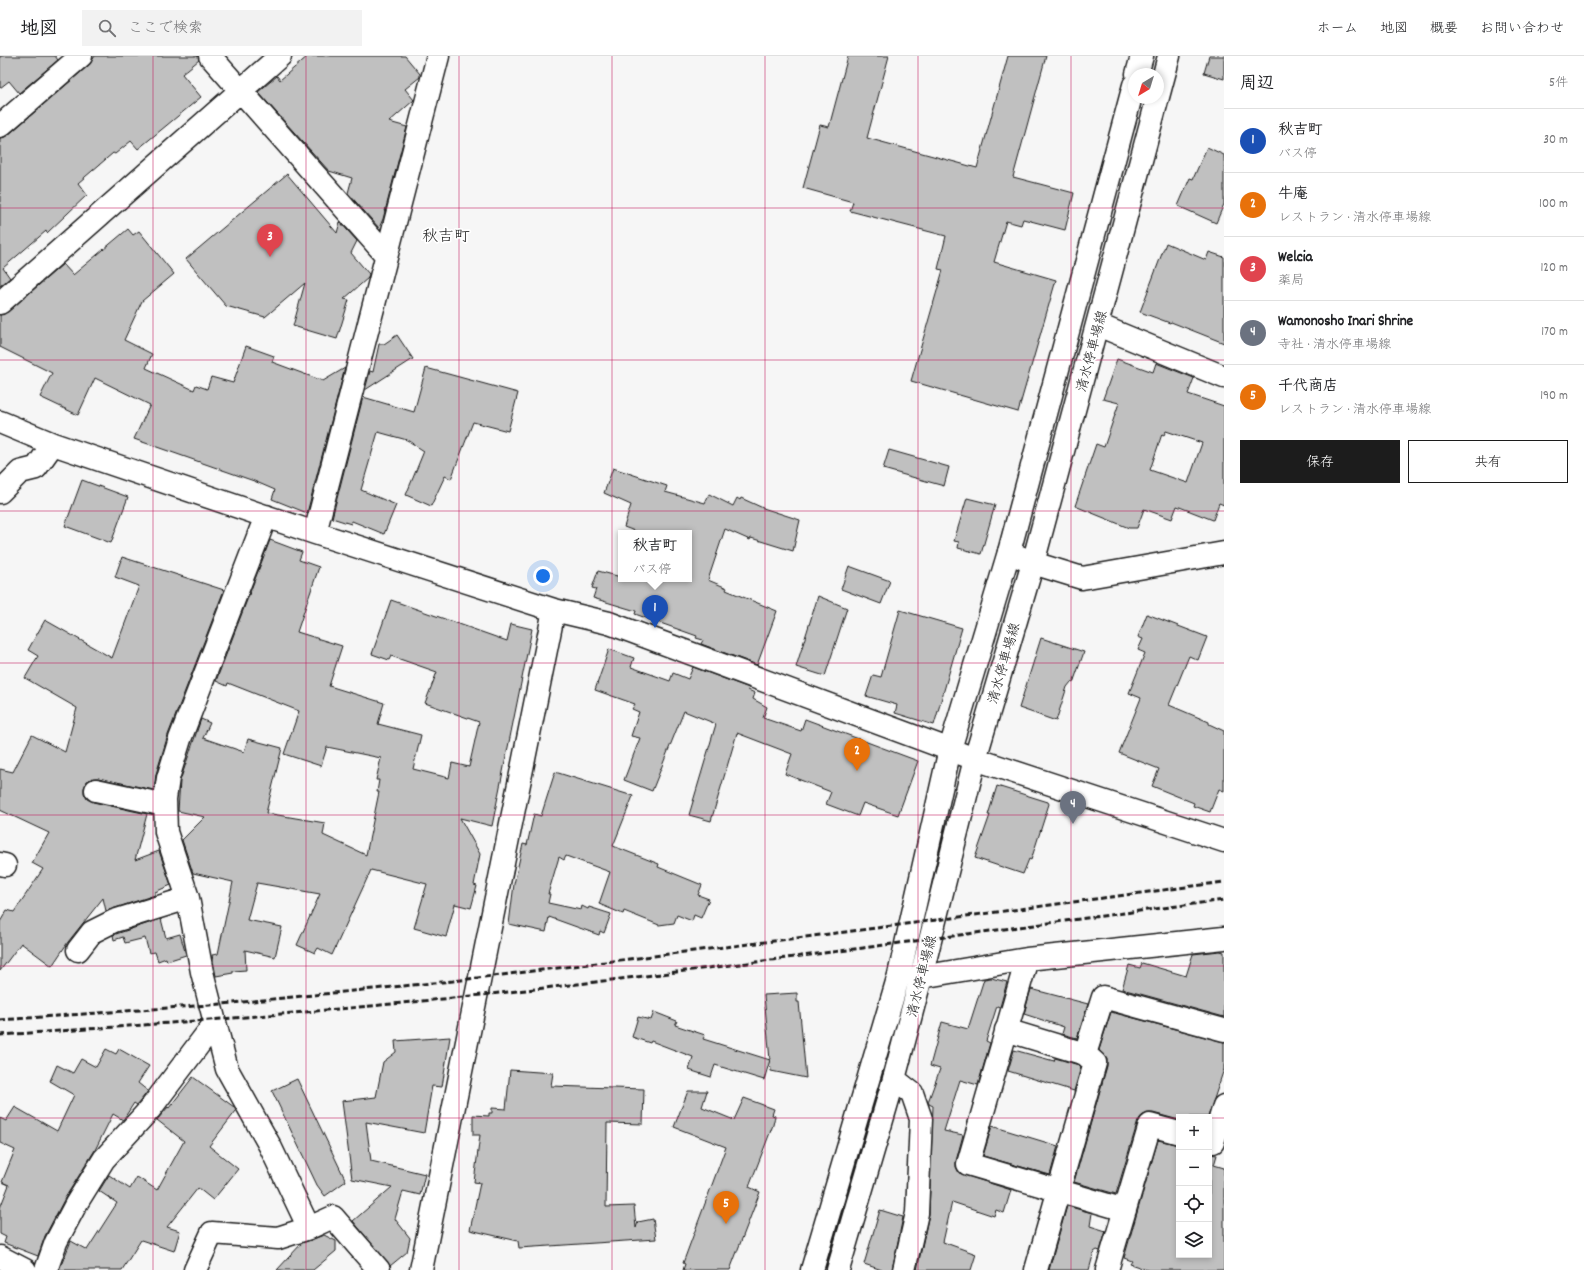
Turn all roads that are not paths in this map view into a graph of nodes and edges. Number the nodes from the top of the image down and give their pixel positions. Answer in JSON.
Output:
{"nodes":[{"id":1,"x":81,"y":56,"type":"edge"},
{"id":2,"x":210,"y":56,"type":"edge"},
{"id":3,"x":280,"y":56,"type":"edge"},
{"id":4,"x":438,"y":56,"type":"edge"},
{"id":5,"x":1142,"y":56,"type":"edge"},
{"id":6,"x":1169,"y":56,"type":"edge"},
{"id":7,"x":1139,"y":68,"type":"edge"},
{"id":8,"x":240,"y":91,"type":"junction"},
{"id":9,"x":1129,"y":104,"type":"edge"},
{"id":10,"x":0,"y":126,"type":"edge"},
{"id":11,"x":386,"y":255,"type":"junction"},
{"id":12,"x":0,"y":303,"type":"edge"},
{"id":13,"x":1098,"y":325,"type":"junction"},
{"id":14,"x":1224,"y":377,"type":"edge"},
{"id":15,"x":0,"y":422,"type":"edge"},
{"id":16,"x":53,"y":444,"type":"junction"},
{"id":17,"x":0,"y":492,"type":"edge"},
{"id":18,"x":266,"y":516,"type":"junction"},
{"id":19,"x":315,"y":533,"type":"junction"},
{"id":20,"x":1009,"y":552,"type":"junction"},
{"id":21,"x":1224,"y":553,"type":"edge"},
{"id":22,"x":1033,"y":563,"type":"junction"},
{"id":23,"x":554,"y":610,"type":"junction"},
{"id":24,"x":950,"y":749,"type":"junction"},
{"id":25,"x":975,"y":759,"type":"junction"},
{"id":26,"x":96,"y":790,"type":"dead end"},
{"id":27,"x":165,"y":805,"type":"junction"},
{"id":28,"x":1224,"y":841,"type":"edge"},
{"id":29,"x":188,"y":898,"type":"junction"},
{"id":30,"x":1224,"y":938,"type":"edge"},
{"id":31,"x":78,"y":950,"type":"dead end"},
{"id":32,"x":1027,"y":959,"type":"junction"},
{"id":33,"x":921,"y":977,"type":"junction"},
{"id":34,"x":215,"y":1023,"type":"junction"},
{"id":35,"x":1006,"y":1030,"type":"junction"},
{"id":36,"x":1224,"y":1030,"type":"edge"},
{"id":37,"x":1086,"y":1054,"type":"junction"},
{"id":38,"x":894,"y":1078,"type":"junction"},
{"id":39,"x":1224,"y":1106,"type":"edge"},
{"id":40,"x":1176,"y":1132,"type":"edge"},
{"id":41,"x":1215,"y":1143,"type":"edge"},
{"id":42,"x":1058,"y":1191,"type":"junction"},
{"id":43,"x":1125,"y":1210,"type":"junction"},
{"id":44,"x":309,"y":1228,"type":"junction"},
{"id":45,"x":0,"y":1257,"type":"edge"},
{"id":46,"x":24,"y":1270,"type":"edge"},
{"id":47,"x":46,"y":1270,"type":"edge"},
{"id":48,"x":194,"y":1270,"type":"edge"},
{"id":49,"x":379,"y":1270,"type":"edge"},
{"id":50,"x":421,"y":1270,"type":"edge"},
{"id":51,"x":812,"y":1270,"type":"edge"},
{"id":52,"x":838,"y":1270,"type":"edge"},
{"id":53,"x":904,"y":1270,"type":"edge"},
{"id":54,"x":1036,"y":1270,"type":"edge"},
{"id":55,"x":1107,"y":1270,"type":"edge"}],
"edges":[{"from":1,"to":10,"type":"street"},
{"from":2,"to":8,"type":"street"},
{"from":3,"to":8,"type":"street"},
{"from":4,"to":11,"type":"street"},
{"from":5,"to":7,"type":"street"},
{"from":6,"to":13,"type":"street","name":"清水停車場線"},
{"from":8,"to":11,"type":"street"},
{"from":8,"to":12,"type":"street"},
{"from":9,"to":20,"type":"street","name":"清水停車場線"},
{"from":11,"to":19,"type":"street"},
{"from":13,"to":14,"type":"street"},
{"from":13,"to":22,"type":"street","name":"清水停車場線"},
{"from":15,"to":16,"type":"street"},
{"from":16,"to":17,"type":"street"},
{"from":16,"to":18,"type":"street"},
{"from":18,"to":19,"type":"street"},
{"from":18,"to":27,"type":"street"},
{"from":19,"to":23,"type":"street"},
{"from":20,"to":22,"type":"street"},
{"from":20,"to":24,"type":"street","name":"清水停車場線"},
{"from":21,"to":22,"type":"street"},
{"from":22,"to":25,"type":"street","name":"清水停車場線"},
{"from":23,"to":24,"type":"street"},
{"from":23,"to":50,"type":"street"},
{"from":24,"to":25,"type":"street"},
{"from":24,"to":51,"type":"street","name":"清水停車場線"},
{"from":25,"to":28,"type":"street"},
{"from":25,"to":33,"type":"street","name":"清水停車場線"},
{"from":26,"to":27,"type":"street"},
{"from":27,"to":29,"type":"street"},
{"from":29,"to":31,"type":"street"},
{"from":29,"to":34,"type":"street"},
{"from":30,"to":32,"type":"street"},
{"from":32,"to":33,"type":"street"},
{"from":32,"to":35,"type":"street"},
{"from":33,"to":38,"type":"street","name":"清水停車場線"},
{"from":34,"to":44,"type":"street"},
{"from":34,"to":47,"type":"street"},
{"from":35,"to":37,"type":"street"},
{"from":35,"to":42,"type":"street"},
{"from":36,"to":37,"type":"street"},
{"from":37,"to":42,"type":"street"},
{"from":38,"to":52,"type":"street","name":"清水停車場線"},
{"from":38,"to":53,"type":"street"},
{"from":39,"to":41,"type":"street"},
{"from":40,"to":43,"type":"street"},
{"from":42,"to":43,"type":"street"},
{"from":42,"to":54,"type":"street"},
{"from":43,"to":55,"type":"street"},
{"from":44,"to":48,"type":"street"},
{"from":44,"to":49,"type":"street"},
{"from":45,"to":46,"type":"street"}]}
